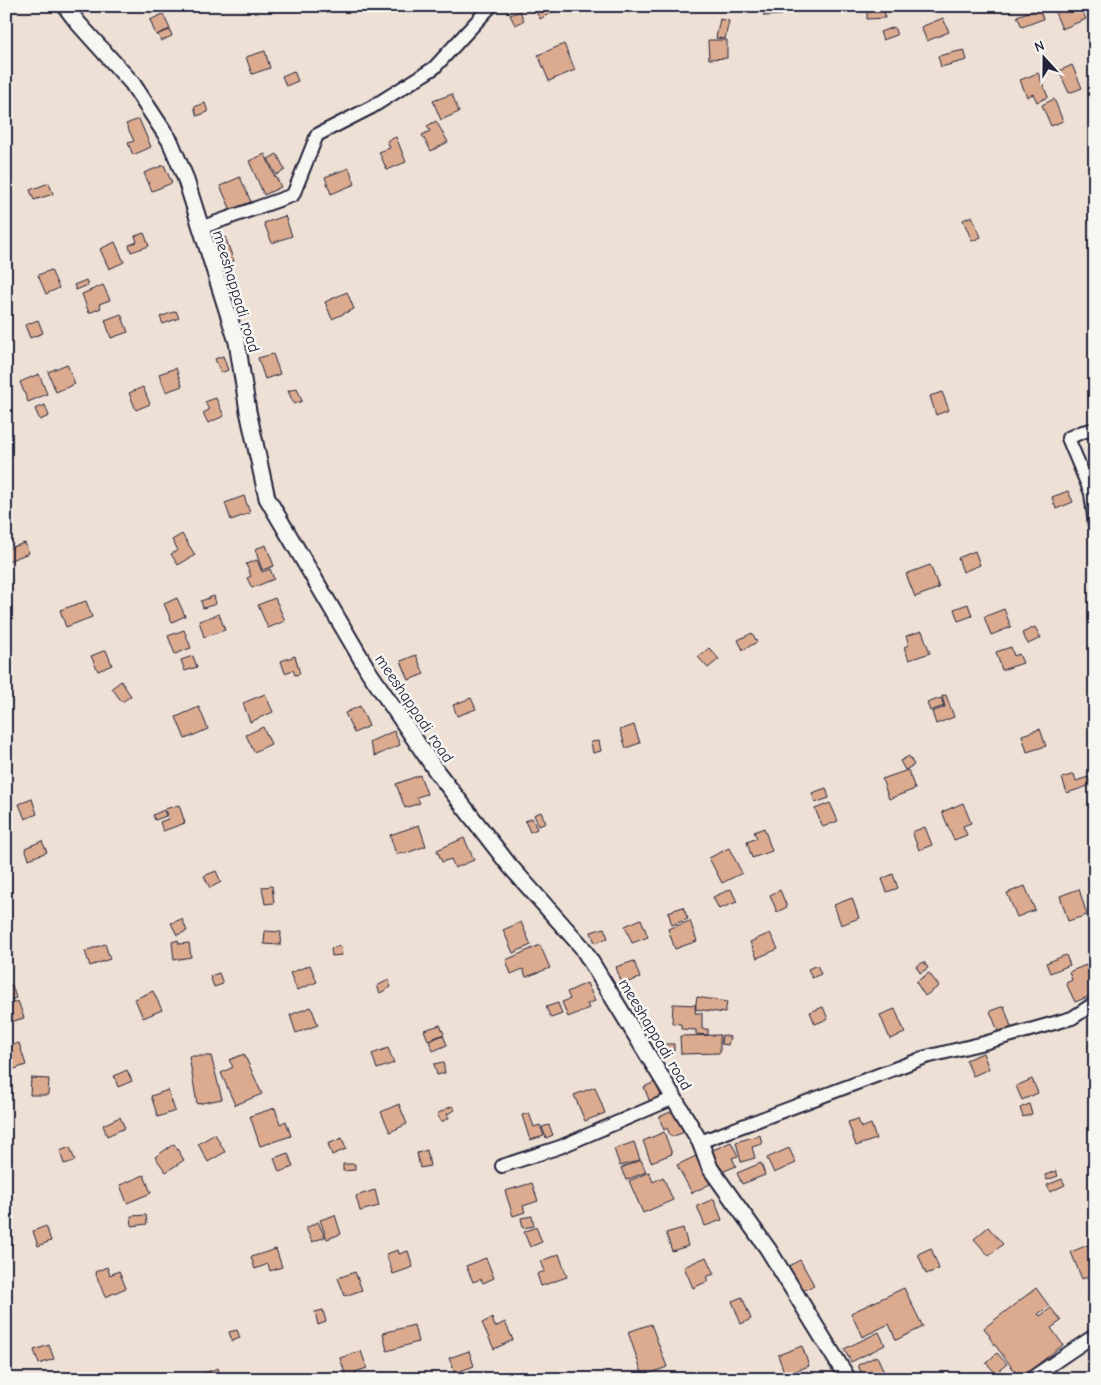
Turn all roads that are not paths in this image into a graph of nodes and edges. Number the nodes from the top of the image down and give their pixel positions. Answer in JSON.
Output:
{"nodes":[{"id":1,"x":65,"y":6,"type":"edge"},
{"id":2,"x":491,"y":6,"type":"edge"},
{"id":3,"x":200,"y":228,"type":"junction"},
{"id":4,"x":1095,"y":429,"type":"edge"},
{"id":5,"x":1095,"y":525,"type":"edge"},
{"id":6,"x":1095,"y":1003,"type":"edge"},
{"id":7,"x":674,"y":1098,"type":"junction"},
{"id":8,"x":700,"y":1142,"type":"junction"},
{"id":9,"x":502,"y":1166,"type":"dead end"},
{"id":10,"x":1095,"y":1335,"type":"edge"},
{"id":11,"x":848,"y":1379,"type":"edge"},
{"id":12,"x":1030,"y":1379,"type":"edge"}],
"edges":[{"from":1,"to":3,"type":"street","name":"meeshappadi road"},
{"from":2,"to":3,"type":"street"},
{"from":3,"to":7,"type":"street","name":"meeshappadi road"},
{"from":4,"to":5,"type":"street"},
{"from":6,"to":8,"type":"street"},
{"from":7,"to":8,"type":"street","name":"meeshappadi road"},
{"from":7,"to":9,"type":"street"},
{"from":8,"to":11,"type":"street","name":"meeshappadi road"},
{"from":10,"to":12,"type":"street"}]}
